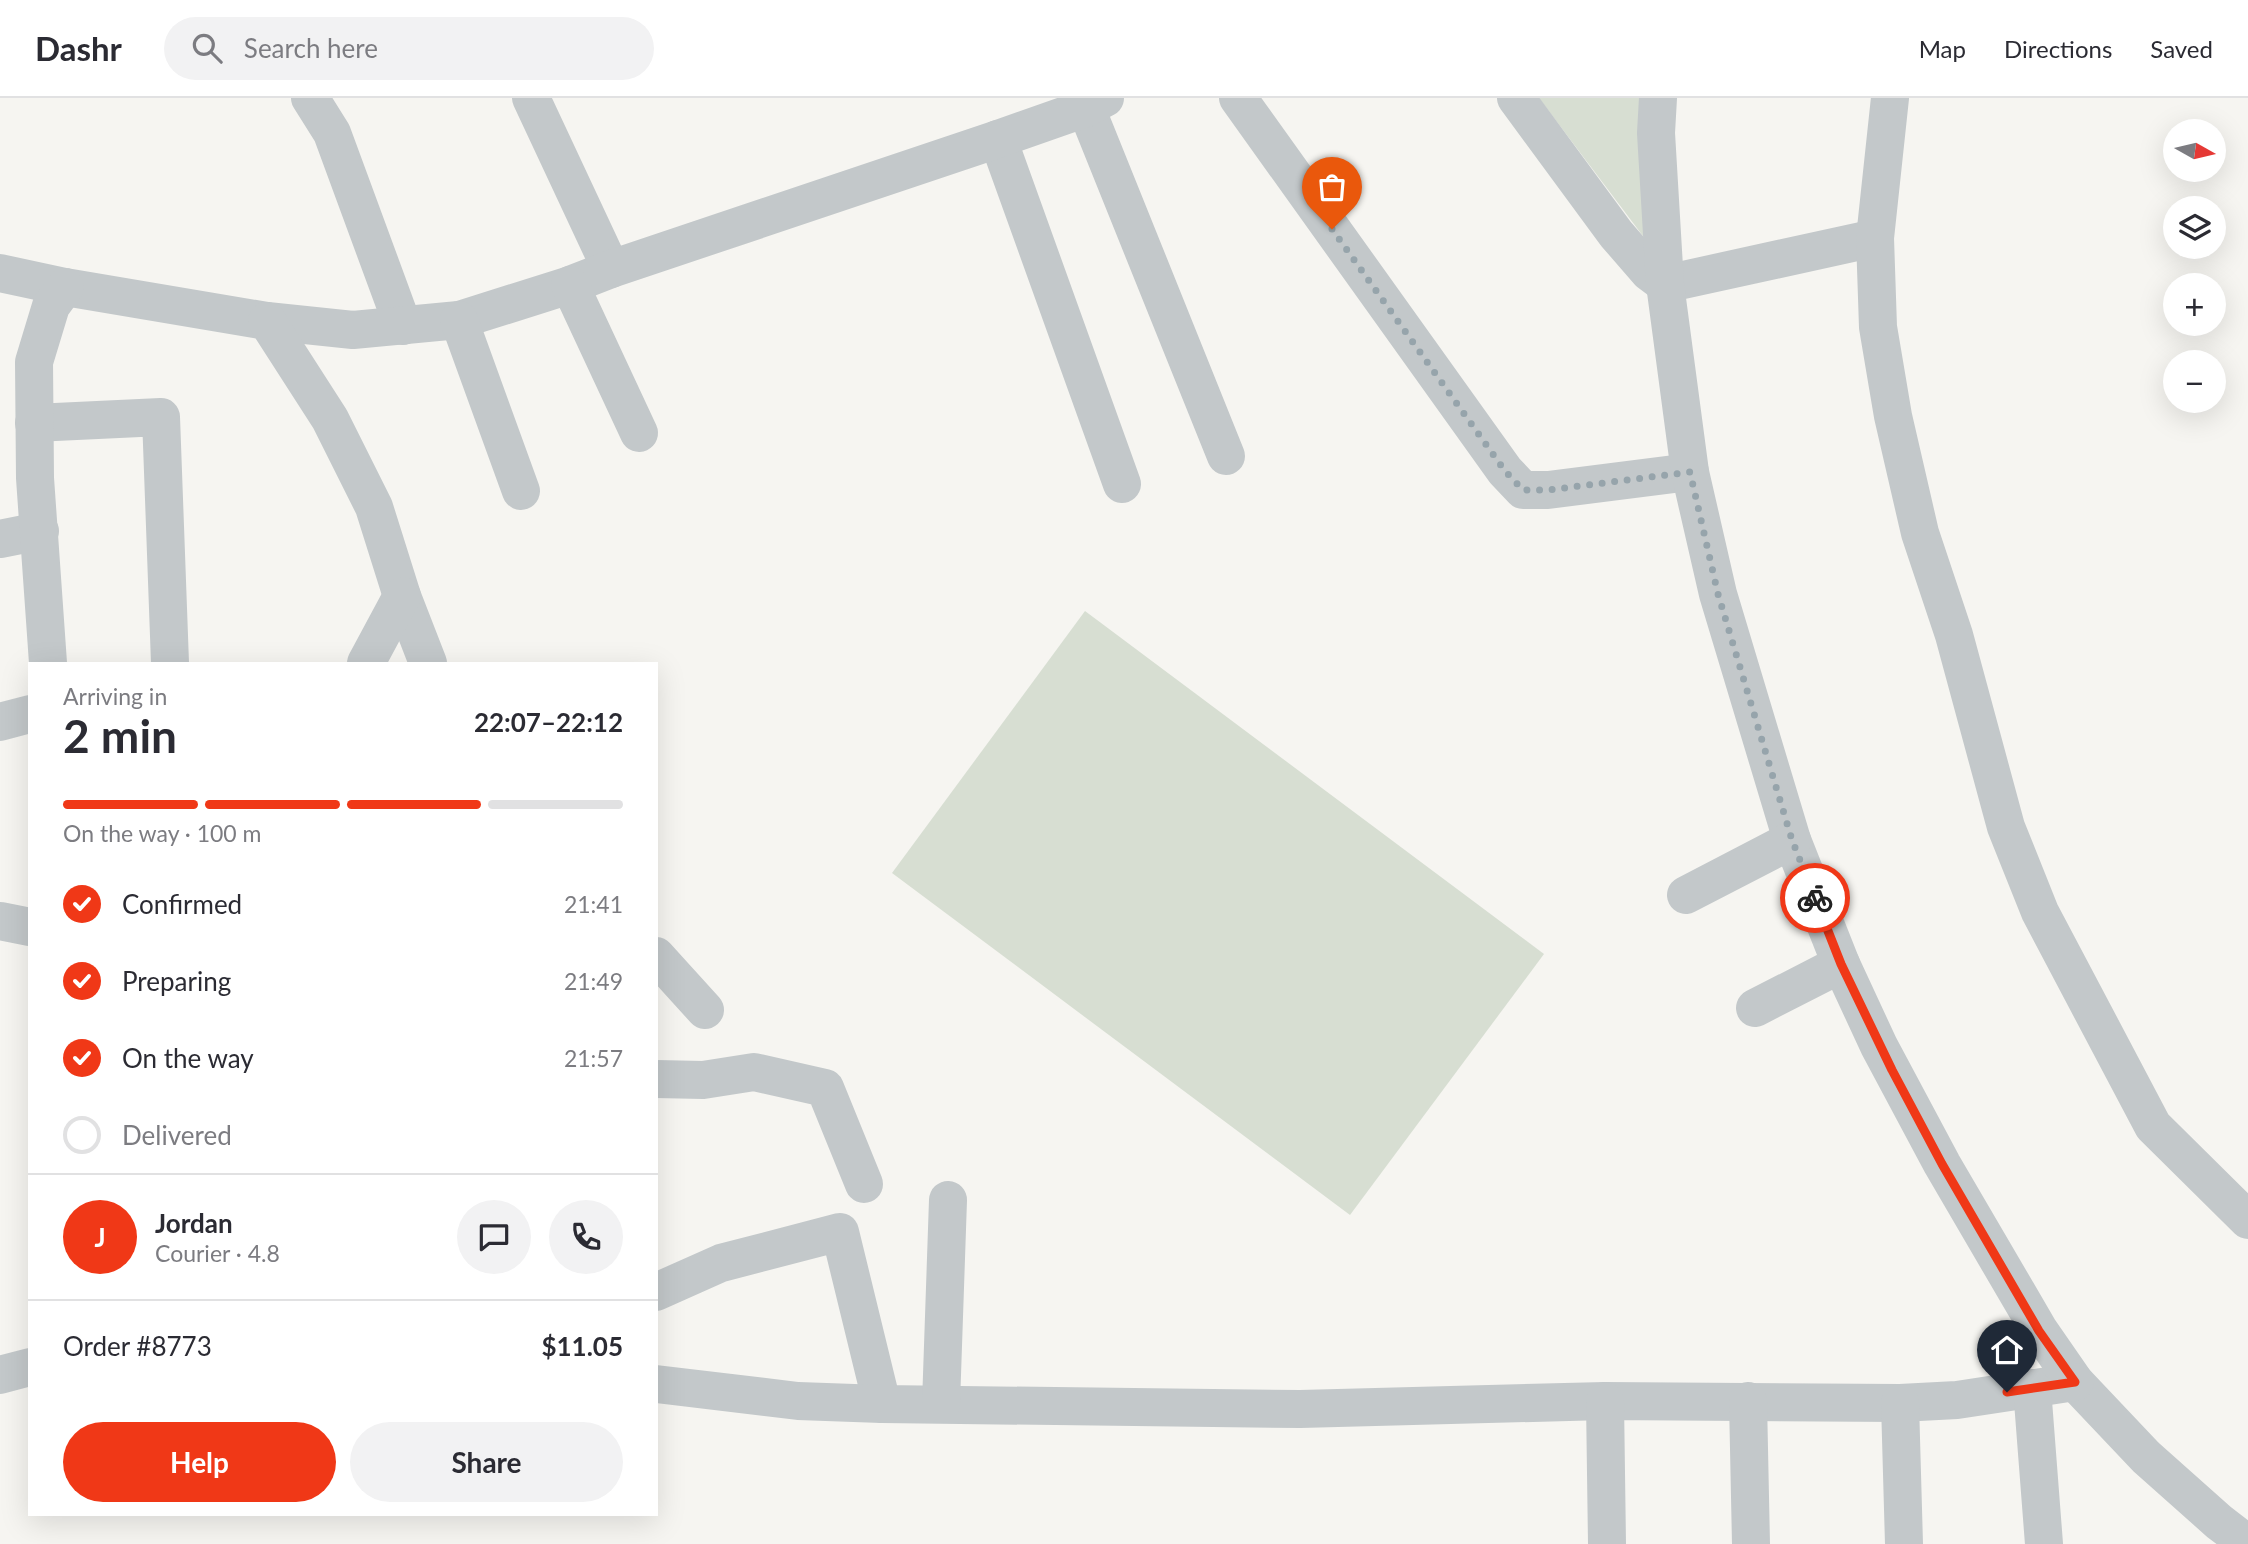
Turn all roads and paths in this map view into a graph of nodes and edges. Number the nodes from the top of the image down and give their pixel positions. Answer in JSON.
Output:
{"nodes":[{"id":1,"x":310,"y":98,"type":"edge"},
{"id":2,"x":530,"y":98,"type":"edge"},
{"id":3,"x":1238,"y":98,"type":"edge"},
{"id":4,"x":1516,"y":98,"type":"edge"},
{"id":5,"x":1658,"y":98,"type":"edge"},
{"id":6,"x":1891,"y":98,"type":"edge"},
{"id":7,"x":1095,"y":103,"type":"edge"},
{"id":8,"x":998,"y":139,"type":"junction"},
{"id":9,"x":1875,"y":238,"type":"junction"},
{"id":10,"x":6,"y":264,"type":"edge"},
{"id":11,"x":611,"y":269,"type":"junction"},
{"id":12,"x":1665,"y":284,"type":"junction"},
{"id":13,"x":570,"y":285,"type":"junction"},
{"id":14,"x":65,"y":286,"type":"junction"},
{"id":15,"x":459,"y":320,"type":"junction"},
{"id":16,"x":267,"y":321,"type":"junction"},
{"id":17,"x":402,"y":326,"type":"junction"},
{"id":18,"x":34,"y":423,"type":"junction"},
{"id":19,"x":639,"y":433,"type":"dead end"},
{"id":20,"x":1226,"y":456,"type":"dead end"},
{"id":21,"x":1690,"y":472,"type":"junction"},
{"id":22,"x":1122,"y":484,"type":"dead end"},
{"id":23,"x":521,"y":491,"type":"dead end"},
{"id":24,"x":40,"y":531,"type":"junction"},
{"id":25,"x":0,"y":539,"type":"edge"},
{"id":26,"x":402,"y":596,"type":"junction"},
{"id":27,"x":48,"y":662,"type":"edge"},
{"id":28,"x":170,"y":662,"type":"edge"},
{"id":29,"x":367,"y":662,"type":"edge"},
{"id":30,"x":428,"y":662,"type":"edge"},
{"id":31,"x":28,"y":715,"type":"edge"},
{"id":32,"x":0,"y":722,"type":"edge"},
{"id":33,"x":1792,"y":840,"type":"junction"},
{"id":34,"x":1686,"y":894,"type":"dead end"},
{"id":35,"x":0,"y":921,"type":"edge"},
{"id":36,"x":28,"y":927,"type":"edge"},
{"id":37,"x":658,"y":958,"type":"edge"},
{"id":38,"x":1841,"y":964,"type":"junction"},
{"id":39,"x":1755,"y":1008,"type":"dead end"},
{"id":40,"x":705,"y":1010,"type":"dead end"},
{"id":41,"x":658,"y":1079,"type":"edge"},
{"id":42,"x":864,"y":1184,"type":"dead end"},
{"id":43,"x":948,"y":1200,"type":"dead end"},
{"id":44,"x":2248,"y":1220,"type":"edge"},
{"id":45,"x":658,"y":1291,"type":"edge"},
{"id":46,"x":28,"y":1368,"type":"edge"},
{"id":47,"x":0,"y":1375,"type":"edge"},
{"id":48,"x":2075,"y":1382,"type":"junction"},
{"id":49,"x":658,"y":1384,"type":"edge"},
{"id":50,"x":2032,"y":1388,"type":"junction"},
{"id":51,"x":1605,"y":1401,"type":"junction"},
{"id":52,"x":1748,"y":1401,"type":"junction"},
{"id":53,"x":1900,"y":1403,"type":"junction"},
{"id":54,"x":882,"y":1404,"type":"junction"},
{"id":55,"x":941,"y":1404,"type":"junction"},
{"id":56,"x":1607,"y":1544,"type":"edge"},
{"id":57,"x":1751,"y":1544,"type":"edge"},
{"id":58,"x":1904,"y":1544,"type":"edge"},
{"id":59,"x":2044,"y":1544,"type":"edge"},
{"id":60,"x":2248,"y":1544,"type":"edge"}],
"edges":[{"from":1,"to":17,"type":"street"},
{"from":2,"to":11,"type":"street"},
{"from":3,"to":21,"type":"street"},
{"from":4,"to":12,"type":"street"},
{"from":5,"to":12,"type":"street"},
{"from":6,"to":9,"type":"street"},
{"from":7,"to":8,"type":"street"},
{"from":7,"to":20,"type":"street"},
{"from":8,"to":11,"type":"street"},
{"from":8,"to":22,"type":"street"},
{"from":9,"to":12,"type":"street"},
{"from":9,"to":44,"type":"street"},
{"from":10,"to":14,"type":"street"},
{"from":11,"to":13,"type":"street"},
{"from":12,"to":21,"type":"street"},
{"from":13,"to":15,"type":"street"},
{"from":13,"to":19,"type":"street"},
{"from":14,"to":16,"type":"street"},
{"from":14,"to":18,"type":"street"},
{"from":15,"to":17,"type":"street"},
{"from":15,"to":23,"type":"street"},
{"from":16,"to":17,"type":"street"},
{"from":16,"to":26,"type":"street"},
{"from":18,"to":24,"type":"street"},
{"from":18,"to":28,"type":"street"},
{"from":21,"to":33,"type":"street"},
{"from":24,"to":25,"type":"street"},
{"from":24,"to":27,"type":"street"},
{"from":26,"to":29,"type":"street"},
{"from":26,"to":30,"type":"street"},
{"from":31,"to":32,"type":"street"},
{"from":33,"to":34,"type":"street"},
{"from":33,"to":38,"type":"street"},
{"from":35,"to":36,"type":"street"},
{"from":37,"to":40,"type":"street"},
{"from":38,"to":39,"type":"street"},
{"from":38,"to":48,"type":"street"},
{"from":41,"to":42,"type":"street"},
{"from":43,"to":55,"type":"street"},
{"from":45,"to":54,"type":"street"},
{"from":46,"to":47,"type":"street"},
{"from":48,"to":50,"type":"street"},
{"from":48,"to":60,"type":"street"},
{"from":49,"to":54,"type":"street"},
{"from":50,"to":53,"type":"street"},
{"from":50,"to":59,"type":"street"},
{"from":51,"to":52,"type":"street"},
{"from":51,"to":55,"type":"street"},
{"from":51,"to":56,"type":"street"},
{"from":52,"to":53,"type":"street"},
{"from":52,"to":57,"type":"street"},
{"from":53,"to":58,"type":"street"},
{"from":54,"to":55,"type":"street"}]}
